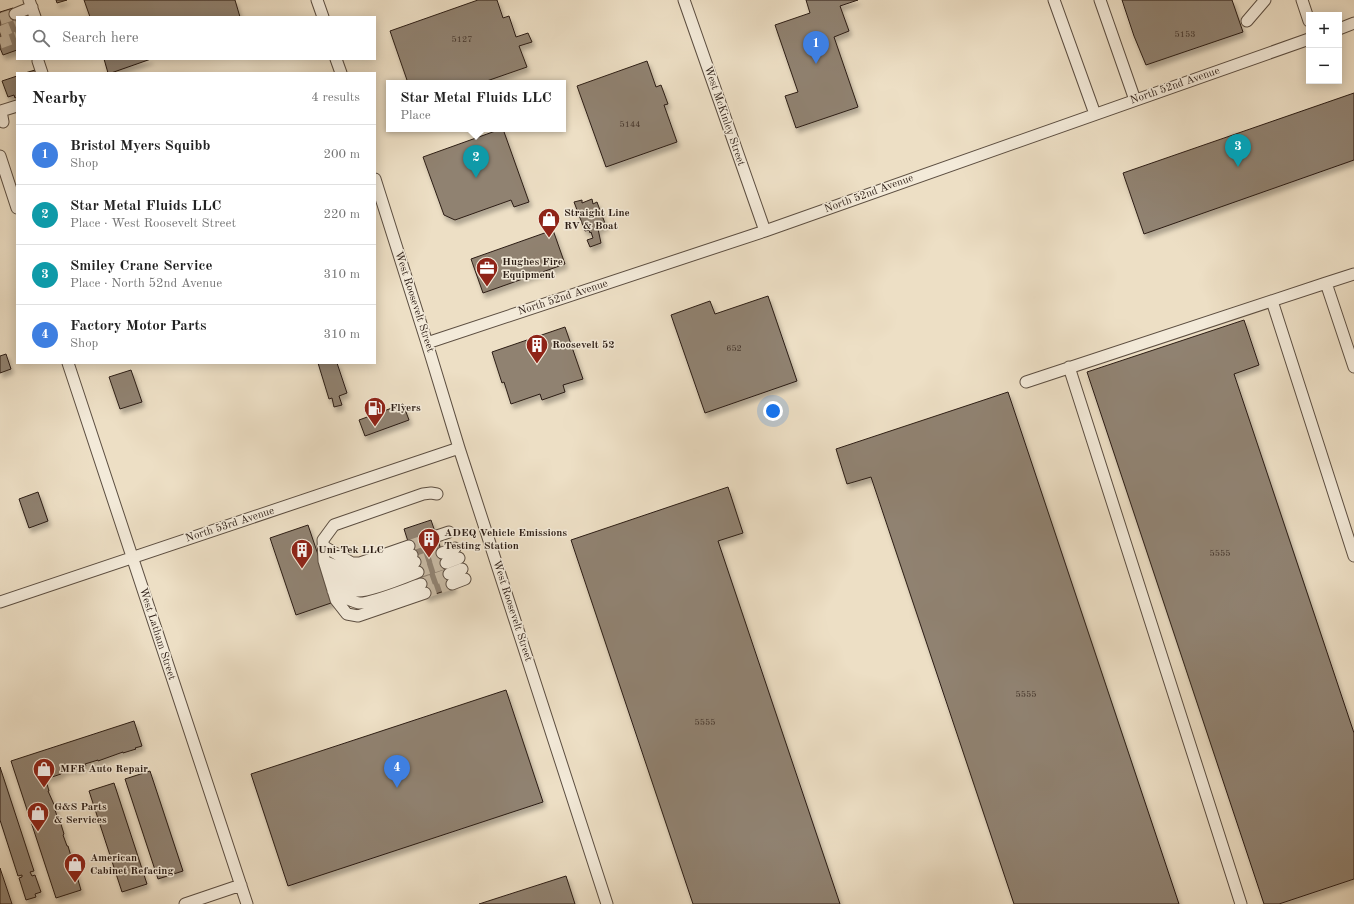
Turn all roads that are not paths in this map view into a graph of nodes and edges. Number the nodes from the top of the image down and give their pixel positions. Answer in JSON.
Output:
{"nodes":[{"id":1,"x":318,"y":0,"type":"edge"},
{"id":2,"x":684,"y":0,"type":"edge"},
{"id":3,"x":1054,"y":0,"type":"edge"},
{"id":4,"x":1100,"y":0,"type":"edge"},
{"id":5,"x":1265,"y":0,"type":"edge"},
{"id":6,"x":1302,"y":0,"type":"edge"},
{"id":7,"x":32,"y":8,"type":"edge"},
{"id":8,"x":1306,"y":12,"type":"edge"},
{"id":9,"x":15,"y":14,"type":"dead end"},
{"id":10,"x":323,"y":16,"type":"edge"},
{"id":11,"x":1247,"y":21,"type":"dead end"},
{"id":12,"x":1354,"y":23,"type":"edge"},
{"id":13,"x":1342,"y":28,"type":"edge"},
{"id":14,"x":1306,"y":40,"type":"edge"},
{"id":15,"x":42,"y":60,"type":"edge"},
{"id":16,"x":336,"y":60,"type":"edge"},
{"id":17,"x":42,"y":72,"type":"edge"},
{"id":18,"x":341,"y":72,"type":"edge"},
{"id":19,"x":1135,"y":100,"type":"junction"},
{"id":20,"x":16,"y":106,"type":"edge"},
{"id":21,"x":1095,"y":114,"type":"junction"},
{"id":22,"x":3,"y":122,"type":"dead end"},
{"id":23,"x":0,"y":156,"type":"edge"},
{"id":24,"x":376,"y":182,"type":"edge"},
{"id":25,"x":16,"y":205,"type":"edge"},
{"id":26,"x":765,"y":231,"type":"junction"},
{"id":27,"x":1354,"y":274,"type":"edge"},
{"id":28,"x":1326,"y":283,"type":"junction"},
{"id":29,"x":1272,"y":301,"type":"junction"},
{"id":30,"x":428,"y":343,"type":"junction"},
{"id":31,"x":68,"y":364,"type":"edge"},
{"id":32,"x":1354,"y":367,"type":"edge"},
{"id":33,"x":1069,"y":368,"type":"junction"},
{"id":34,"x":1026,"y":382,"type":"dead end"},
{"id":35,"x":459,"y":448,"type":"junction"},
{"id":36,"x":437,"y":494,"type":"dead end"},
{"id":37,"x":454,"y":545,"type":"joint"},
{"id":38,"x":323,"y":546,"type":"junction"},
{"id":39,"x":1354,"y":556,"type":"edge"},
{"id":40,"x":132,"y":557,"type":"junction"},
{"id":41,"x":413,"y":559,"type":"junction"},
{"id":42,"x":324,"y":561,"type":"junction"},
{"id":43,"x":464,"y":574,"type":"dead end"},
{"id":44,"x":451,"y":579,"type":"tunnel mouth"},
{"id":45,"x":331,"y":582,"type":"junction"},
{"id":46,"x":423,"y":589,"type":"tunnel mouth"},
{"id":47,"x":0,"y":602,"type":"edge"},
{"id":48,"x":241,"y":885,"type":"junction"},
{"id":49,"x":185,"y":904,"type":"edge"},
{"id":50,"x":247,"y":904,"type":"edge"},
{"id":51,"x":607,"y":904,"type":"edge"},
{"id":52,"x":1241,"y":904,"type":"edge"}],
"edges":[{"from":1,"to":10,"type":"street"},
{"from":2,"to":26,"type":"street","name":"West McKinley Street"},
{"from":3,"to":21,"type":"street"},
{"from":4,"to":19,"type":"street"},
{"from":5,"to":11,"type":"street"},
{"from":6,"to":8,"type":"street"},
{"from":7,"to":9,"type":"street"},
{"from":12,"to":13,"type":"street"},
{"from":14,"to":19,"type":"street","name":"North 52nd Avenue"},
{"from":15,"to":17,"type":"street"},
{"from":16,"to":18,"type":"street"},
{"from":19,"to":21,"type":"street","name":"North 52nd Avenue"},
{"from":20,"to":22,"type":"street"},
{"from":21,"to":26,"type":"street","name":"North 52nd Avenue"},
{"from":23,"to":25,"type":"street"},
{"from":24,"to":30,"type":"street","name":"West Roosevelt Street"},
{"from":26,"to":30,"type":"street","name":"North 52nd Avenue"},
{"from":27,"to":28,"type":"street"},
{"from":28,"to":29,"type":"street"},
{"from":28,"to":32,"type":"street"},
{"from":29,"to":33,"type":"street"},
{"from":29,"to":39,"type":"street"},
{"from":30,"to":35,"type":"street","name":"West Roosevelt Street"},
{"from":31,"to":40,"type":"street","name":"West Latham Street"},
{"from":33,"to":34,"type":"street"},
{"from":33,"to":52,"type":"street"},
{"from":35,"to":40,"type":"street","name":"North 53rd Avenue"},
{"from":35,"to":51,"type":"street","name":"West Roosevelt Street"},
{"from":36,"to":38,"type":"street"},
{"from":37,"to":37,"type":"street"},
{"from":38,"to":41,"type":"street"},
{"from":38,"to":42,"type":"street"},
{"from":40,"to":47,"type":"street","name":"North 53rd Avenue"},
{"from":40,"to":48,"type":"street","name":"West Latham Street"},
{"from":41,"to":42,"type":"street"},
{"from":41,"to":45,"type":"street"},
{"from":42,"to":45,"type":"street"},
{"from":43,"to":44,"type":"street"},
{"from":45,"to":46,"type":"street"},
{"from":48,"to":49,"type":"street"},
{"from":48,"to":50,"type":"street","name":"West Latham Street"}]}
